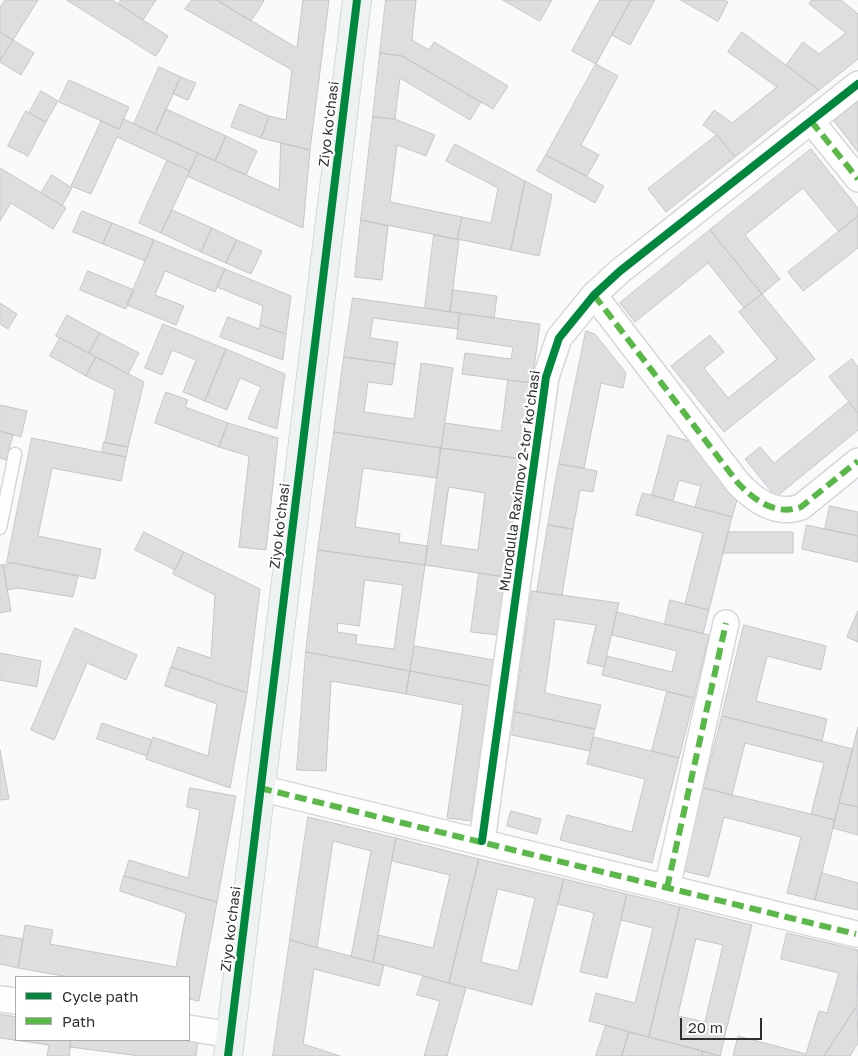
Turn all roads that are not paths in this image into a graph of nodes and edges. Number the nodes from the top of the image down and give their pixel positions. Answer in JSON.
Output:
{"nodes":[{"id":1,"x":357,"y":0,"type":"edge"},
{"id":2,"x":858,"y":84,"type":"edge"},
{"id":3,"x":811,"y":121,"type":"junction"},
{"id":4,"x":858,"y":179,"type":"edge"},
{"id":5,"x":594,"y":295,"type":"junction"},
{"id":6,"x":15,"y":454,"type":"dead end"},
{"id":7,"x":858,"y":462,"type":"edge"},
{"id":8,"x":0,"y":528,"type":"edge"},
{"id":9,"x":726,"y":623,"type":"dead end"},
{"id":10,"x":260,"y":788,"type":"junction"},
{"id":11,"x":482,"y":840,"type":"junction"},
{"id":12,"x":667,"y":888,"type":"junction"},
{"id":13,"x":856,"y":934,"type":"dead end"},
{"id":14,"x":0,"y":999,"type":"edge"},
{"id":15,"x":15,"y":1002,"type":"edge"},
{"id":16,"x":190,"y":1028,"type":"edge"},
{"id":17,"x":230,"y":1045,"type":"edge"}],
"edges":[{"from":1,"to":10,"type":"street","name":"Ziyo koʻchasi"},
{"from":2,"to":3,"type":"street","name":"Murodulla Raximov 2-tor koʻchasi"},
{"from":3,"to":4,"type":"street"},
{"from":3,"to":5,"type":"street","name":"Murodulla Raximov 2-tor koʻchasi"},
{"from":5,"to":7,"type":"street"},
{"from":5,"to":11,"type":"street","name":"Murodulla Raximov 2-tor koʻchasi"},
{"from":6,"to":8,"type":"lane"},
{"from":9,"to":12,"type":"street"},
{"from":10,"to":11,"type":"street"},
{"from":10,"to":17,"type":"street","name":"Ziyo koʻchasi"},
{"from":11,"to":12,"type":"street"},
{"from":12,"to":13,"type":"street"},
{"from":14,"to":15,"type":"street"},
{"from":16,"to":17,"type":"street"}]}
